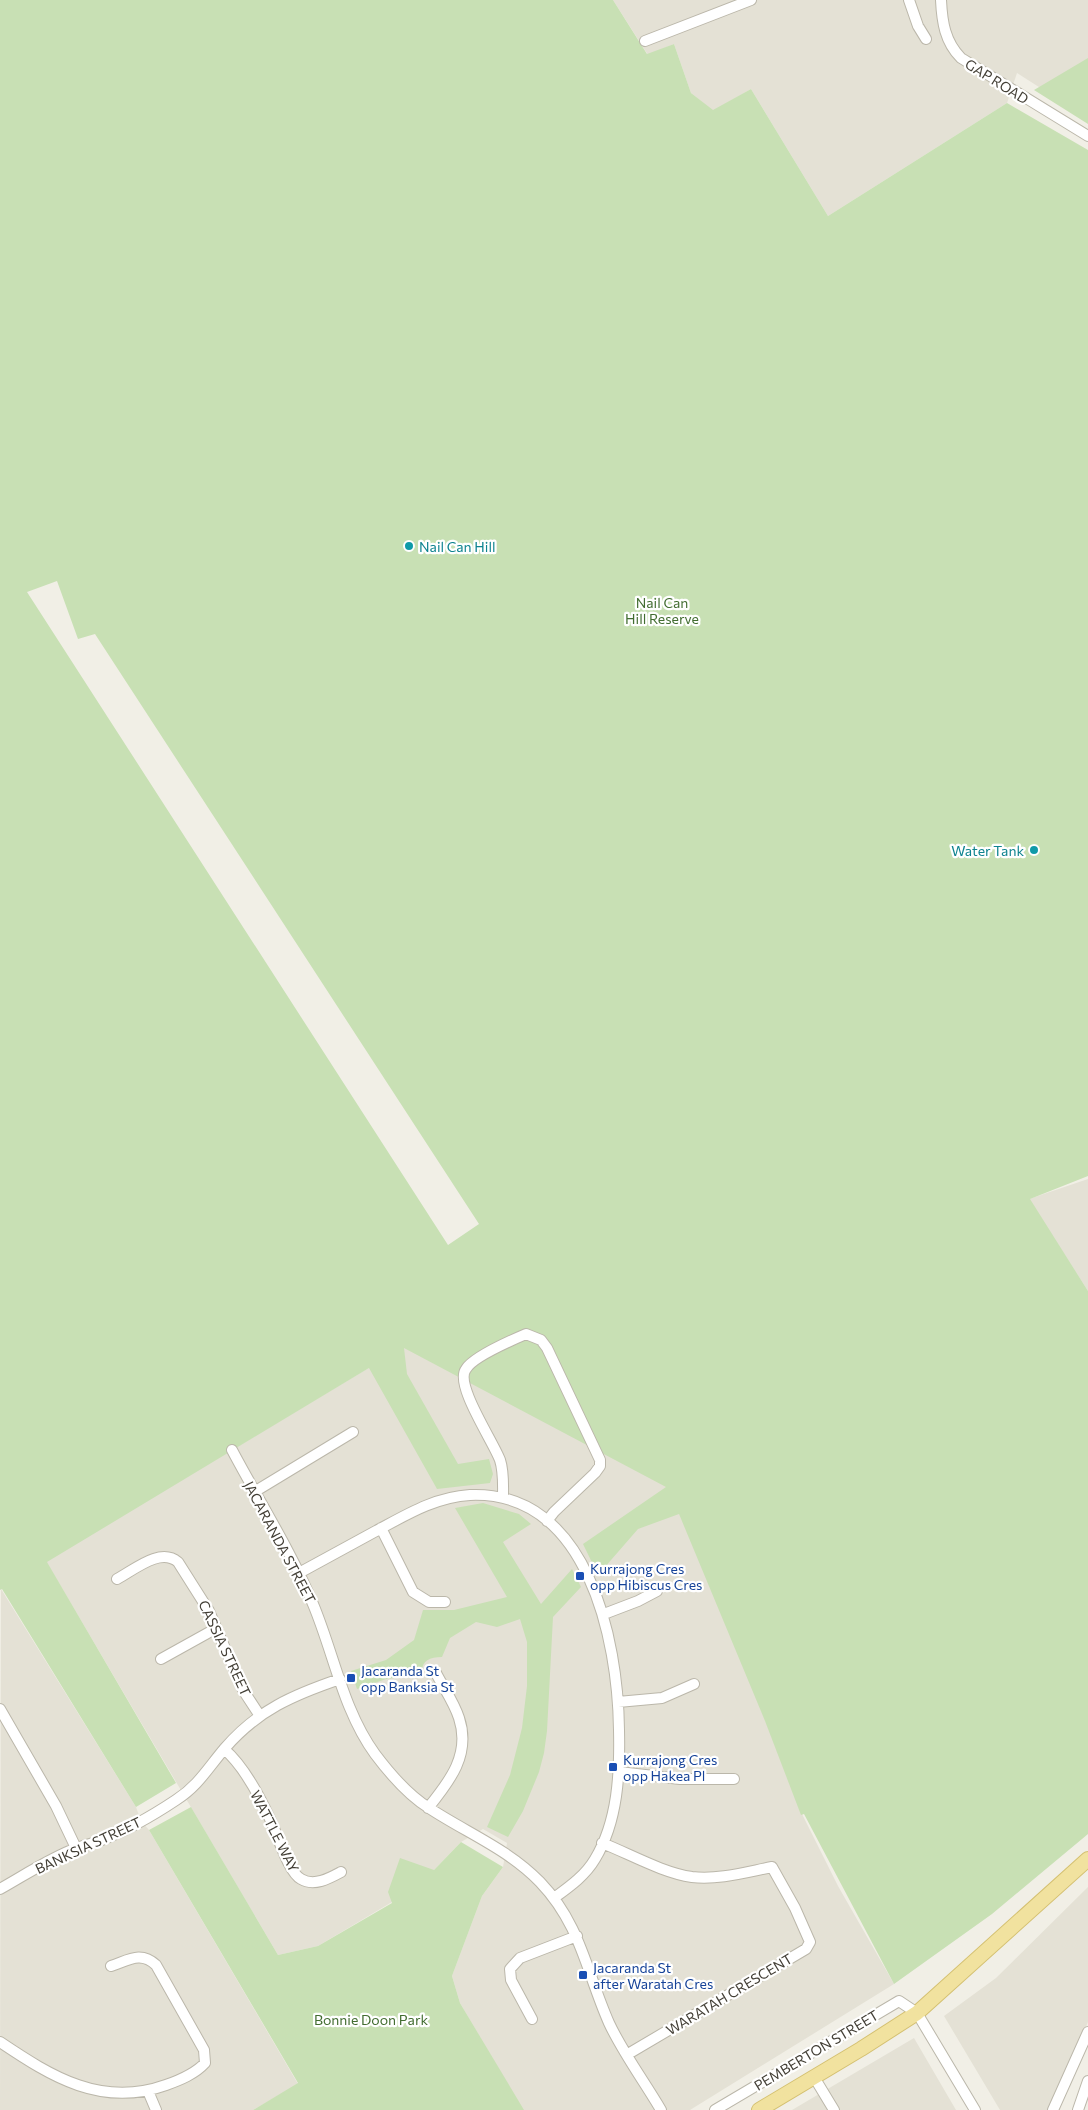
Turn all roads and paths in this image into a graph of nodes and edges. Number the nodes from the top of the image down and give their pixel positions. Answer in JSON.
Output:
{"nodes":[{"id":1,"x":751,"y":0,"type":"edge"},
{"id":2,"x":909,"y":0,"type":"edge"},
{"id":3,"x":941,"y":0,"type":"edge"},
{"id":4,"x":926,"y":39,"type":"dead end"},
{"id":5,"x":645,"y":41,"type":"dead end"},
{"id":6,"x":1088,"y":136,"type":"edge"},
{"id":7,"x":353,"y":1432,"type":"dead end"},
{"id":8,"x":232,"y":1450,"type":"dead end"},
{"id":9,"x":254,"y":1492,"type":"junction"},
{"id":10,"x":503,"y":1498,"type":"junction"},
{"id":11,"x":547,"y":1521,"type":"junction"},
{"id":12,"x":381,"y":1528,"type":"junction"},
{"id":13,"x":299,"y":1573,"type":"junction"},
{"id":14,"x":118,"y":1579,"type":"dead end"},
{"id":15,"x":657,"y":1591,"type":"dead end"},
{"id":16,"x":445,"y":1602,"type":"dead end"},
{"id":17,"x":604,"y":1614,"type":"junction"},
{"id":18,"x":215,"y":1629,"type":"junction"},
{"id":19,"x":161,"y":1659,"type":"dead end"},
{"id":20,"x":436,"y":1673,"type":"dead end"},
{"id":21,"x":340,"y":1679,"type":"junction"},
{"id":22,"x":694,"y":1684,"type":"dead end"},
{"id":23,"x":618,"y":1702,"type":"junction"},
{"id":24,"x":0,"y":1709,"type":"edge"},
{"id":25,"x":260,"y":1716,"type":"junction"},
{"id":26,"x":224,"y":1749,"type":"junction"},
{"id":27,"x":619,"y":1772,"type":"junction"},
{"id":28,"x":734,"y":1779,"type":"dead end"},
{"id":29,"x":428,"y":1808,"type":"junction"},
{"id":30,"x":602,"y":1843,"type":"junction"},
{"id":31,"x":76,"y":1848,"type":"junction"},
{"id":32,"x":1088,"y":1859,"type":"edge"},
{"id":33,"x":341,"y":1872,"type":"dead end"},
{"id":34,"x":0,"y":1889,"type":"edge"},
{"id":35,"x":554,"y":1898,"type":"junction"},
{"id":36,"x":577,"y":1936,"type":"junction"},
{"id":37,"x":111,"y":1966,"type":"dead end"},
{"id":38,"x":917,"y":2013,"type":"junction"},
{"id":39,"x":532,"y":2019,"type":"dead end"},
{"id":40,"x":1088,"y":2032,"type":"edge"},
{"id":41,"x":0,"y":2042,"type":"edge"},
{"id":42,"x":628,"y":2054,"type":"junction"},
{"id":43,"x":814,"y":2077,"type":"junction"},
{"id":44,"x":1088,"y":2081,"type":"edge"},
{"id":45,"x":148,"y":2091,"type":"junction"},
{"id":46,"x":156,"y":2110,"type":"edge"},
{"id":47,"x":661,"y":2110,"type":"edge"},
{"id":48,"x":715,"y":2110,"type":"edge"},
{"id":49,"x":759,"y":2110,"type":"edge"},
{"id":50,"x":834,"y":2110,"type":"edge"},
{"id":51,"x":975,"y":2110,"type":"edge"},
{"id":52,"x":1053,"y":2110,"type":"edge"},
{"id":53,"x":1078,"y":2110,"type":"edge"}],
"edges":[{"from":1,"to":5,"type":"street"},
{"from":2,"to":4,"type":"street"},
{"from":3,"to":6,"type":"street","name":"GAP ROAD"},
{"from":7,"to":9,"type":"street"},
{"from":8,"to":9,"type":"street","name":"JACARANDA STREET"},
{"from":9,"to":13,"type":"street","name":"JACARANDA STREET"},
{"from":10,"to":11,"type":"street"},
{"from":10,"to":11,"type":"street"},
{"from":10,"to":12,"type":"street"},
{"from":11,"to":17,"type":"street"},
{"from":12,"to":13,"type":"street"},
{"from":12,"to":16,"type":"street"},
{"from":13,"to":21,"type":"street","name":"JACARANDA STREET"},
{"from":14,"to":18,"type":"street","name":"CASSIA STREET"},
{"from":15,"to":17,"type":"street"},
{"from":17,"to":23,"type":"street"},
{"from":18,"to":19,"type":"street"},
{"from":18,"to":25,"type":"street","name":"CASSIA STREET"},
{"from":20,"to":29,"type":"street"},
{"from":21,"to":25,"type":"street","name":"BANKSIA STREET"},
{"from":21,"to":29,"type":"street","name":"JACARANDA STREET"},
{"from":22,"to":23,"type":"street"},
{"from":23,"to":27,"type":"street"},
{"from":24,"to":31,"type":"street"},
{"from":25,"to":26,"type":"street","name":"BANKSIA STREET"},
{"from":26,"to":31,"type":"street","name":"BANKSIA STREET"},
{"from":26,"to":33,"type":"street","name":"WATTLE WAY"},
{"from":27,"to":28,"type":"street"},
{"from":27,"to":30,"type":"street"},
{"from":29,"to":35,"type":"street","name":"JACARANDA STREET"},
{"from":30,"to":35,"type":"street"},
{"from":30,"to":42,"type":"street","name":"WARATAH CRESCENT"},
{"from":31,"to":34,"type":"street","name":"BANKSIA STREET"},
{"from":32,"to":38,"type":"main road","name":"PEMBERTON STREET"},
{"from":35,"to":36,"type":"street","name":"JACARANDA STREET"},
{"from":36,"to":39,"type":"street"},
{"from":36,"to":42,"type":"street","name":"JACARANDA STREET"},
{"from":37,"to":45,"type":"street"},
{"from":38,"to":43,"type":"main road","name":"PEMBERTON STREET"},
{"from":38,"to":48,"type":"street","name":"PEMBERTON STREET"},
{"from":38,"to":51,"type":"street"},
{"from":40,"to":52,"type":"street"},
{"from":41,"to":45,"type":"street"},
{"from":42,"to":47,"type":"street","name":"JACARANDA STREET"},
{"from":43,"to":49,"type":"main road","name":"PEMBERTON STREET"},
{"from":43,"to":50,"type":"street"},
{"from":44,"to":53,"type":"street"},
{"from":45,"to":46,"type":"street"}]}
